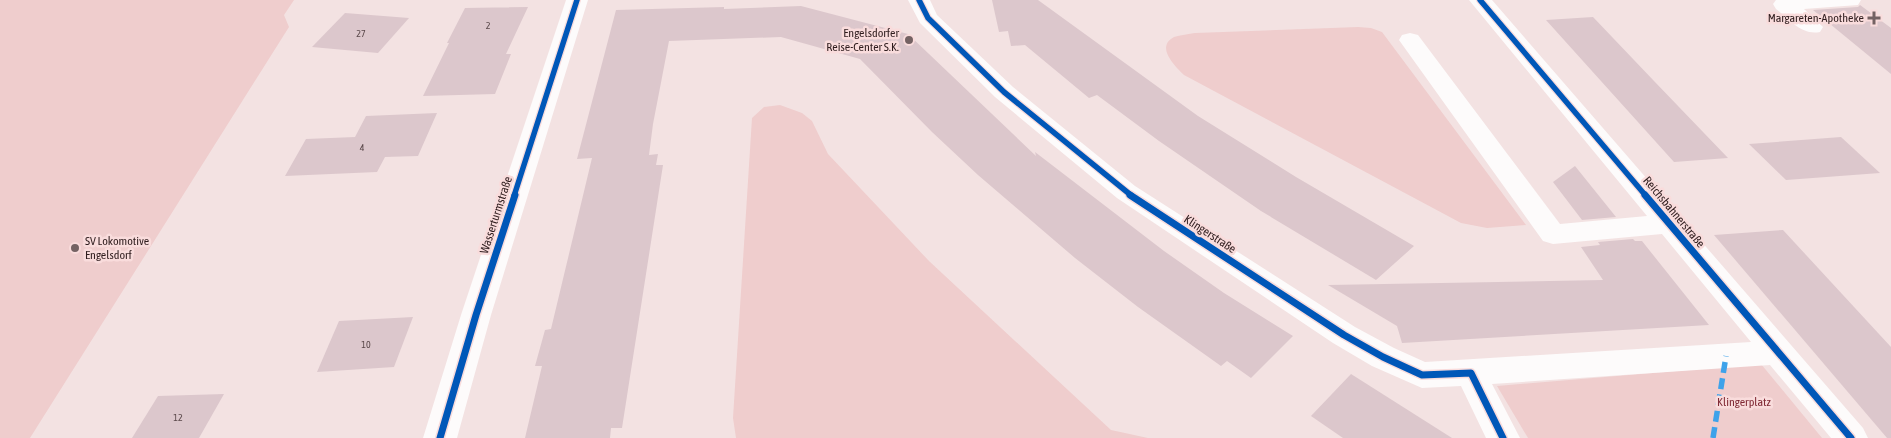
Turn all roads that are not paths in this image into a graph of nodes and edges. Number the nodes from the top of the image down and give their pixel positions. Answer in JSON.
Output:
{"nodes":[{"id":1,"x":577,"y":0,"type":"edge"},
{"id":2,"x":919,"y":0,"type":"edge"},
{"id":3,"x":1480,"y":0,"type":"edge"},
{"id":4,"x":1850,"y":0,"type":"edge"},
{"id":5,"x":1812,"y":27,"type":"dead end"},
{"id":6,"x":1410,"y":40,"type":"dead end"},
{"id":7,"x":1669,"y":224,"type":"junction"},
{"id":8,"x":1778,"y":352,"type":"junction"},
{"id":9,"x":1471,"y":373,"type":"junction"},
{"id":10,"x":440,"y":438,"type":"edge"},
{"id":11,"x":1503,"y":438,"type":"edge"},
{"id":12,"x":1851,"y":438,"type":"edge"}],
"edges":[{"from":1,"to":10,"type":"street","name":"Wasserturmstraße"},
{"from":2,"to":9,"type":"street","name":"Klingerstraße"},
{"from":3,"to":7,"type":"street","name":"Reichsbahnerstraße"},
{"from":4,"to":5,"type":"street"},
{"from":6,"to":7,"type":"street"},
{"from":7,"to":8,"type":"street","name":"Reichsbahnerstraße"},
{"from":8,"to":9,"type":"street"},
{"from":8,"to":12,"type":"street","name":"Reichsbahnerstraße"},
{"from":9,"to":11,"type":"street"}]}
